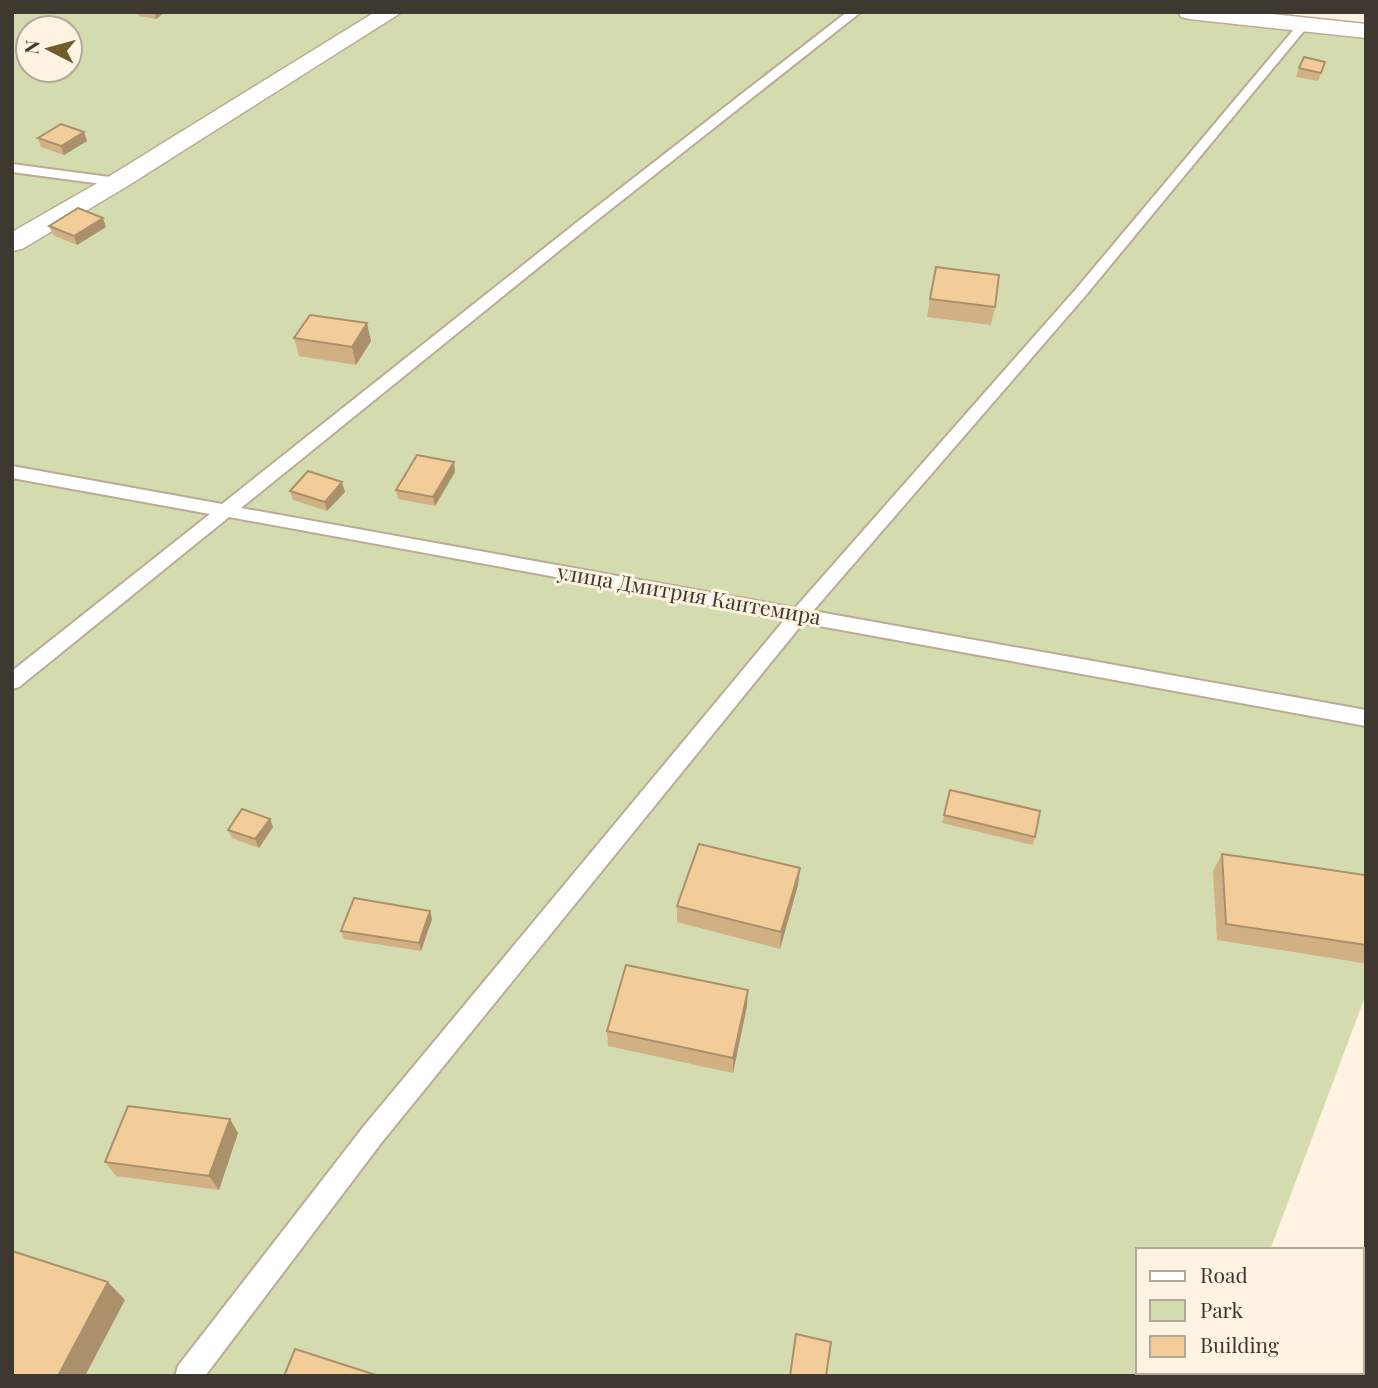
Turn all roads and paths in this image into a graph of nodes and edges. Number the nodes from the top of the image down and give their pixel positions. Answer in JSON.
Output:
{"nodes":[{"id":1,"x":391,"y":12,"type":"edge"},
{"id":2,"x":855,"y":12,"type":"edge"},
{"id":3,"x":1189,"y":12,"type":"edge"},
{"id":4,"x":1304,"y":24,"type":"junction"},
{"id":5,"x":1366,"y":31,"type":"edge"},
{"id":6,"x":12,"y":168,"type":"edge"},
{"id":7,"x":117,"y":182,"type":"junction"},
{"id":8,"x":12,"y":243,"type":"edge"},
{"id":9,"x":12,"y":472,"type":"edge"},
{"id":10,"x":228,"y":510,"type":"junction"},
{"id":11,"x":799,"y":615,"type":"junction"},
{"id":12,"x":12,"y":682,"type":"edge"},
{"id":13,"x":1366,"y":718,"type":"edge"},
{"id":14,"x":188,"y":1376,"type":"edge"}],
"edges":[{"from":1,"to":7,"type":"street"},
{"from":2,"to":10,"type":"lane"},
{"from":3,"to":4,"type":"street"},
{"from":4,"to":5,"type":"street"},
{"from":4,"to":11,"type":"lane"},
{"from":6,"to":7,"type":"lane"},
{"from":7,"to":8,"type":"street"},
{"from":9,"to":10,"type":"lane","name":"улица Дмитрия Кантемира"},
{"from":10,"to":11,"type":"lane","name":"улица Дмитрия Кантемира"},
{"from":10,"to":12,"type":"lane"},
{"from":11,"to":13,"type":"lane","name":"улица Дмитрия Кантемира"},
{"from":11,"to":14,"type":"lane"}]}
